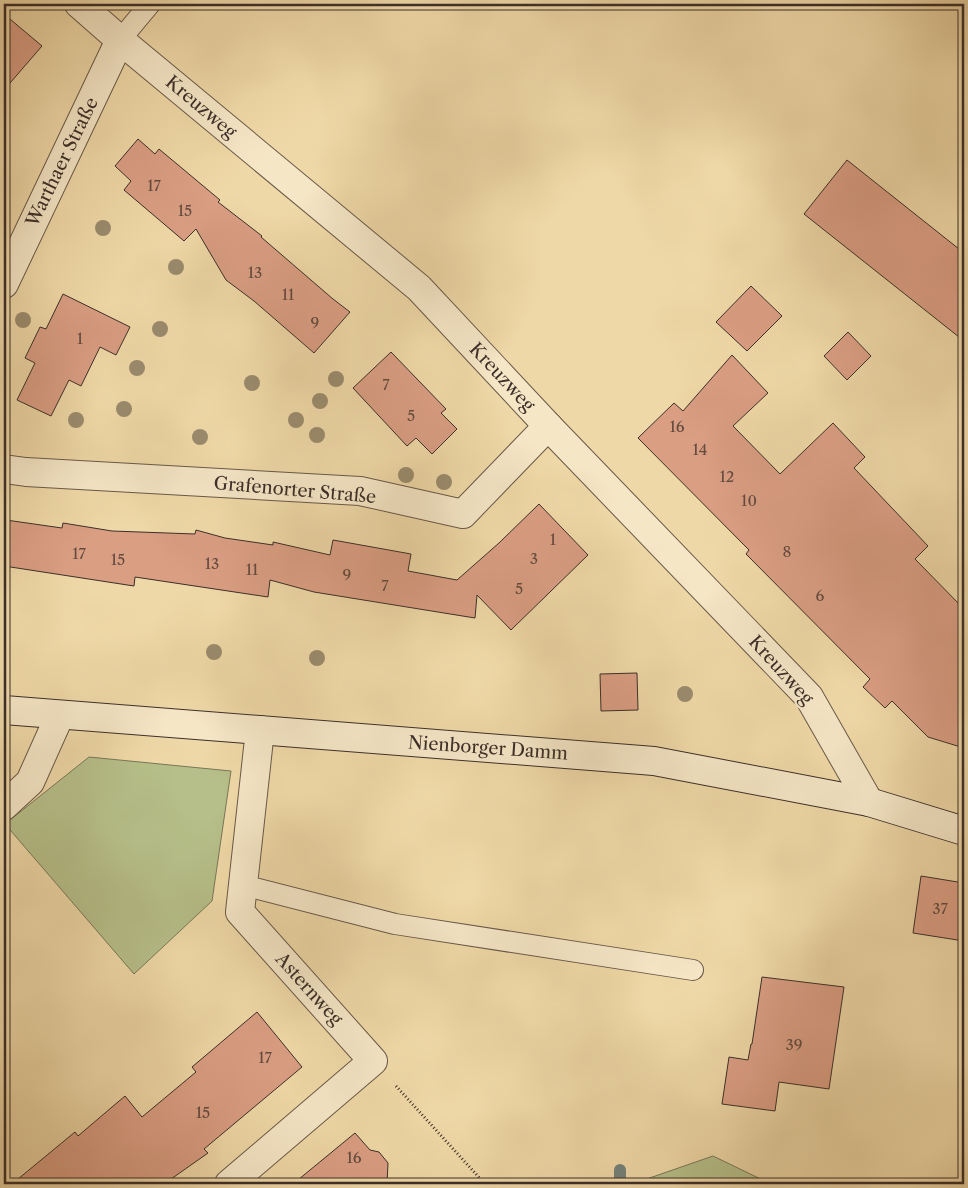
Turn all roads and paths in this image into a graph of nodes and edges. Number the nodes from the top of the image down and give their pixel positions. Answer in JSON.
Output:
{"nodes":[{"id":1,"x":79,"y":4,"type":"edge"},
{"id":2,"x":150,"y":4,"type":"edge"},
{"id":3,"x":120,"y":40,"type":"junction"},
{"id":4,"x":4,"y":284,"type":"edge"},
{"id":5,"x":548,"y":426,"type":"junction"},
{"id":6,"x":4,"y":469,"type":"edge"},
{"id":7,"x":4,"y":710,"type":"edge"},
{"id":8,"x":60,"y":715,"type":"junction"},
{"id":9,"x":260,"y":730,"type":"junction"},
{"id":10,"x":869,"y":802,"type":"junction"},
{"id":11,"x":4,"y":806,"type":"edge"},
{"id":12,"x":964,"y":831,"type":"edge"},
{"id":13,"x":243,"y":885,"type":"junction"},
{"id":14,"x":693,"y":970,"type":"dead end"},
{"id":15,"x":374,"y":1061,"type":"junction"},
{"id":16,"x":229,"y":1184,"type":"edge"},
{"id":17,"x":485,"y":1184,"type":"edge"}],
"edges":[{"from":1,"to":3,"type":"street","name":"Kreuzweg"},
{"from":2,"to":3,"type":"lane"},
{"from":3,"to":4,"type":"street","name":"Warthaer Straße"},
{"from":3,"to":5,"type":"street","name":"Kreuzweg"},
{"from":5,"to":6,"type":"street","name":"Grafenorter Straße"},
{"from":5,"to":10,"type":"street","name":"Kreuzweg"},
{"from":7,"to":8,"type":"street","name":"Nienborger Damm"},
{"from":8,"to":9,"type":"street","name":"Nienborger Damm"},
{"from":8,"to":11,"type":"street"},
{"from":9,"to":10,"type":"street","name":"Nienborger Damm"},
{"from":9,"to":13,"type":"street","name":"Asternweg"},
{"from":10,"to":12,"type":"street","name":"Nienborger Damm"},
{"from":13,"to":14,"type":"lane"},
{"from":13,"to":15,"type":"street","name":"Asternweg"},
{"from":15,"to":16,"type":"street"},
{"from":15,"to":17,"type":"path"}]}
